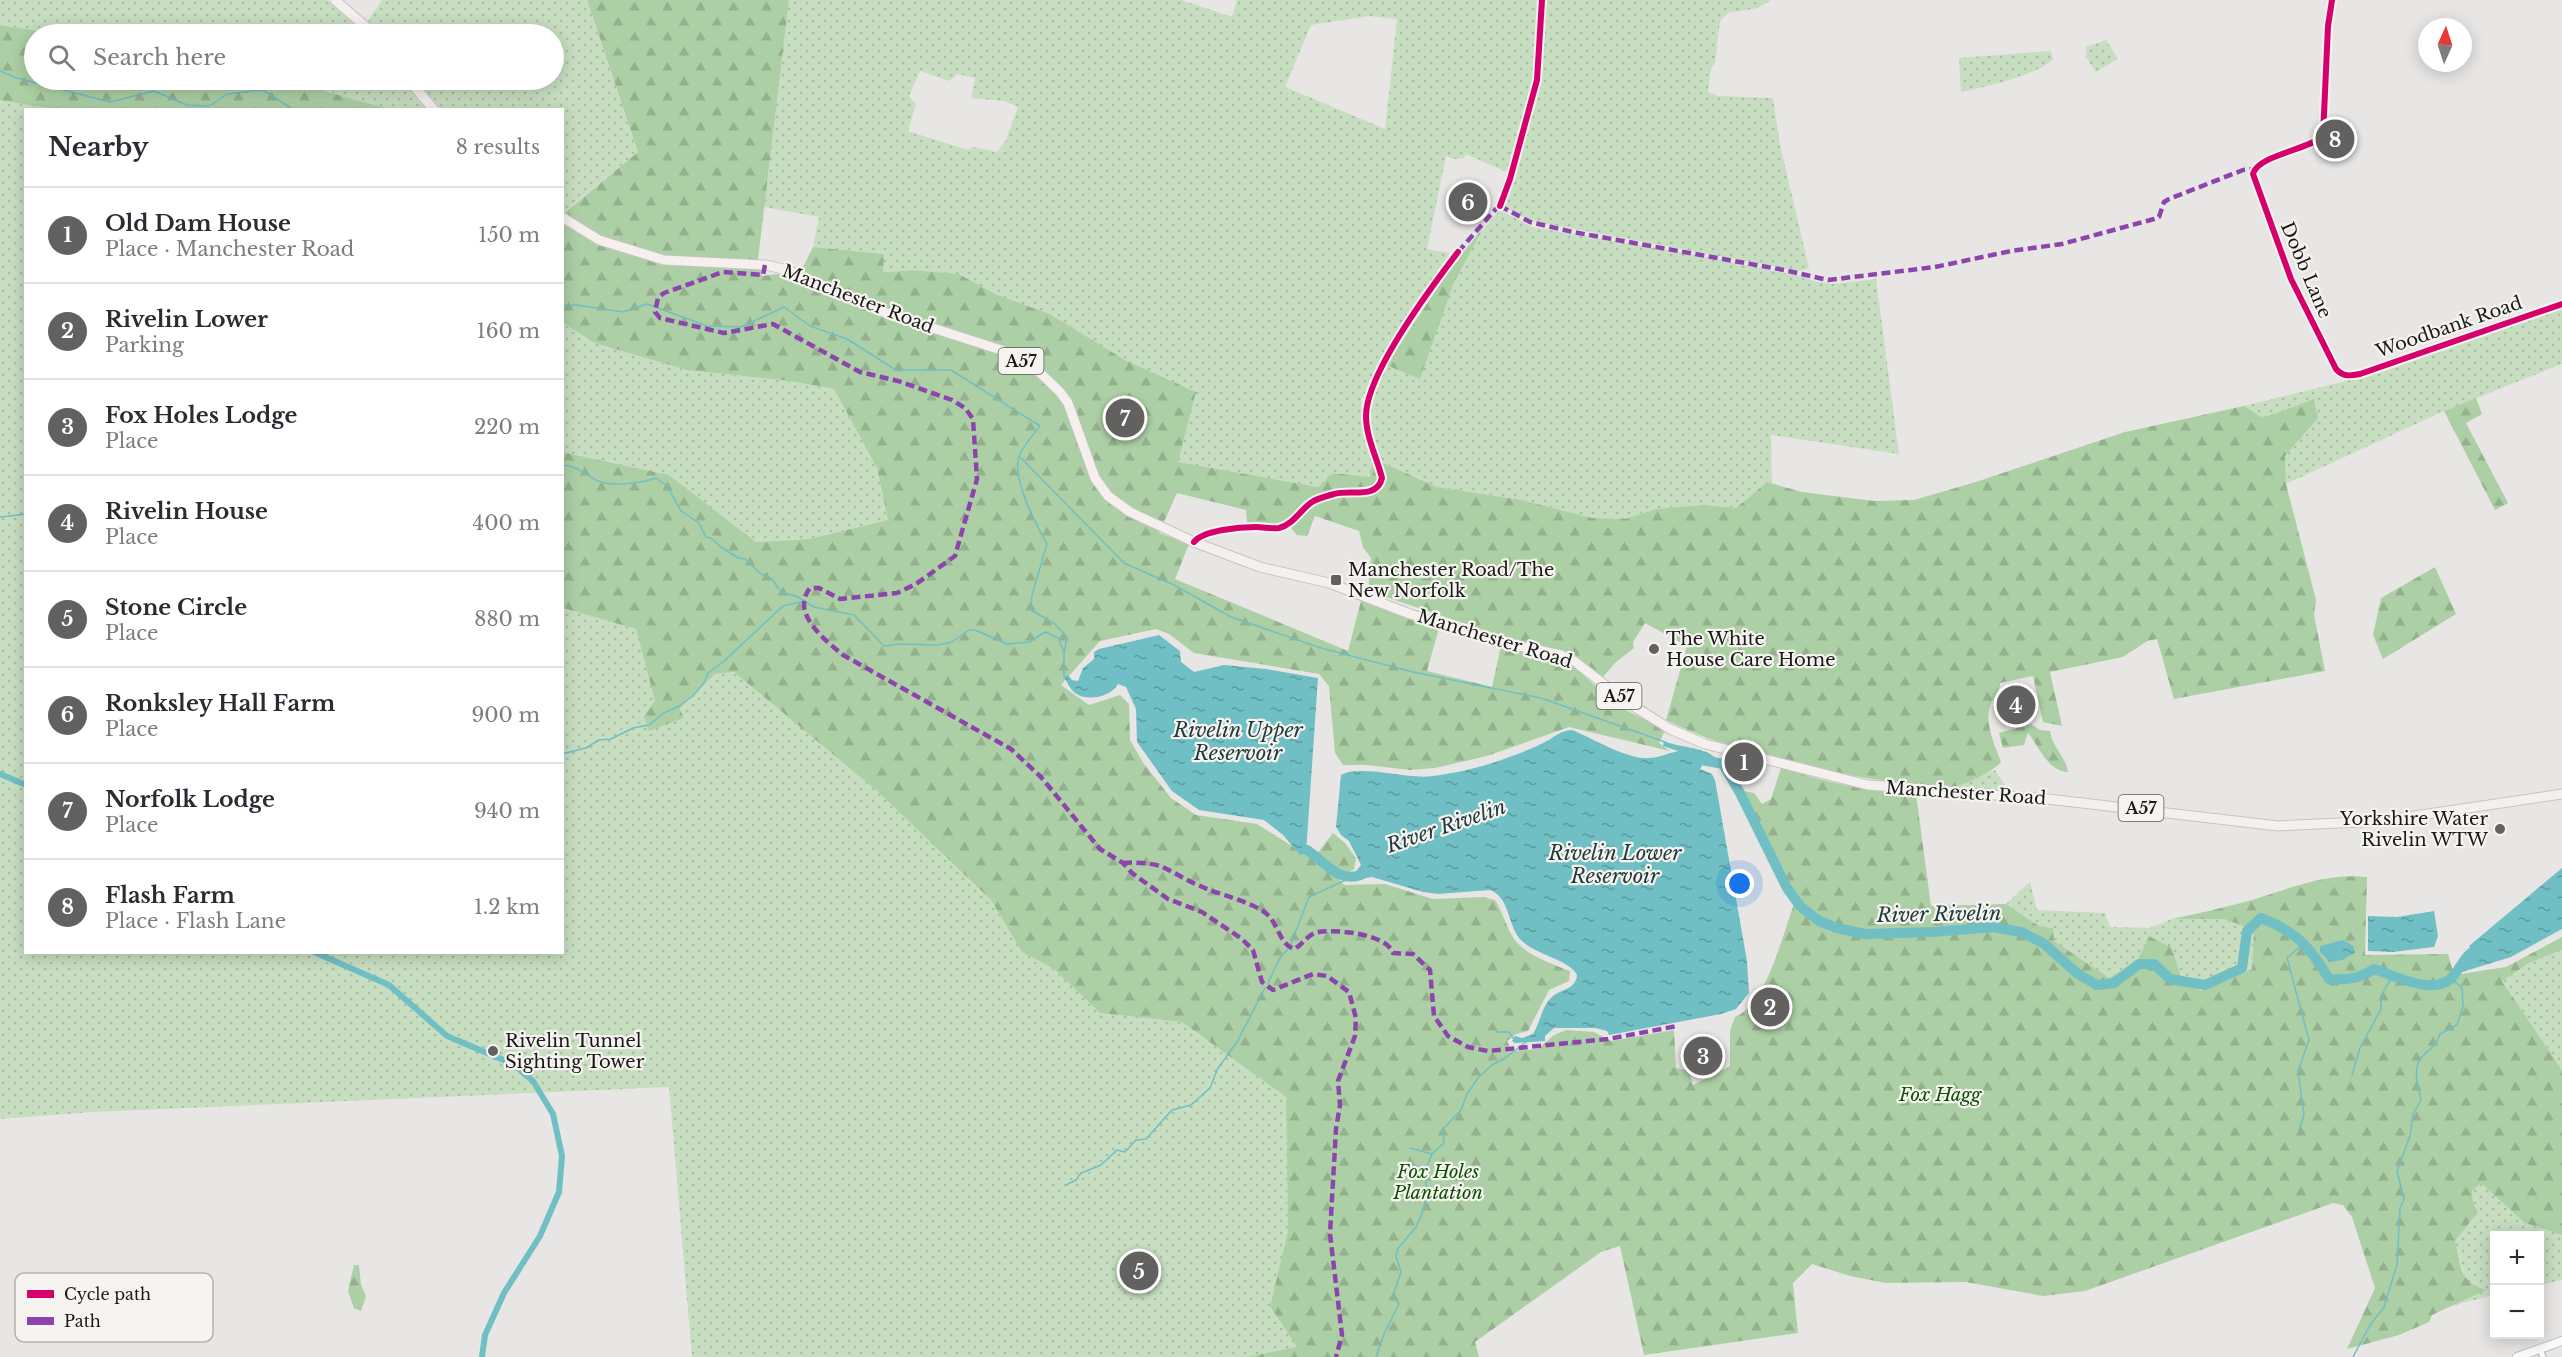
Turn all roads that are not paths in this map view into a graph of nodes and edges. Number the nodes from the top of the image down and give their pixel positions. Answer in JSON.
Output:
{"nodes":[{"id":1,"x":335,"y":0,"type":"edge"},
{"id":2,"x":2332,"y":0,"type":"edge"},
{"id":3,"x":363,"y":24,"type":"edge"},
{"id":4,"x":417,"y":90,"type":"edge"},
{"id":5,"x":432,"y":108,"type":"edge"},
{"id":6,"x":564,"y":218,"type":"edge"},
{"id":7,"x":1458,"y":252,"type":"dead end"},
{"id":8,"x":2562,"y":304,"type":"edge"},
{"id":9,"x":2345,"y":376,"type":"joint"},
{"id":10,"x":1194,"y":542,"type":"junction"},
{"id":11,"x":2562,"y":794,"type":"edge"},
{"id":12,"x":2562,"y":1341,"type":"edge"},
{"id":13,"x":2540,"y":1348,"type":"junction"},
{"id":14,"x":2517,"y":1357,"type":"edge"},
{"id":15,"x":2543,"y":1357,"type":"edge"}],
"edges":[{"from":1,"to":3,"type":"main road"},
{"from":2,"to":9,"type":"street","name":"Dobb Lane"},
{"from":4,"to":5,"type":"main road"},
{"from":6,"to":10,"type":"main road","name":"Manchester Road","number":"A57"},
{"from":7,"to":10,"type":"street"},
{"from":8,"to":9,"type":"street","name":"Woodbank Road"},
{"from":10,"to":11,"type":"main road","name":"Manchester Road","number":"A57"},
{"from":12,"to":13,"type":"street"},
{"from":13,"to":14,"type":"street"},
{"from":13,"to":15,"type":"street"}]}
